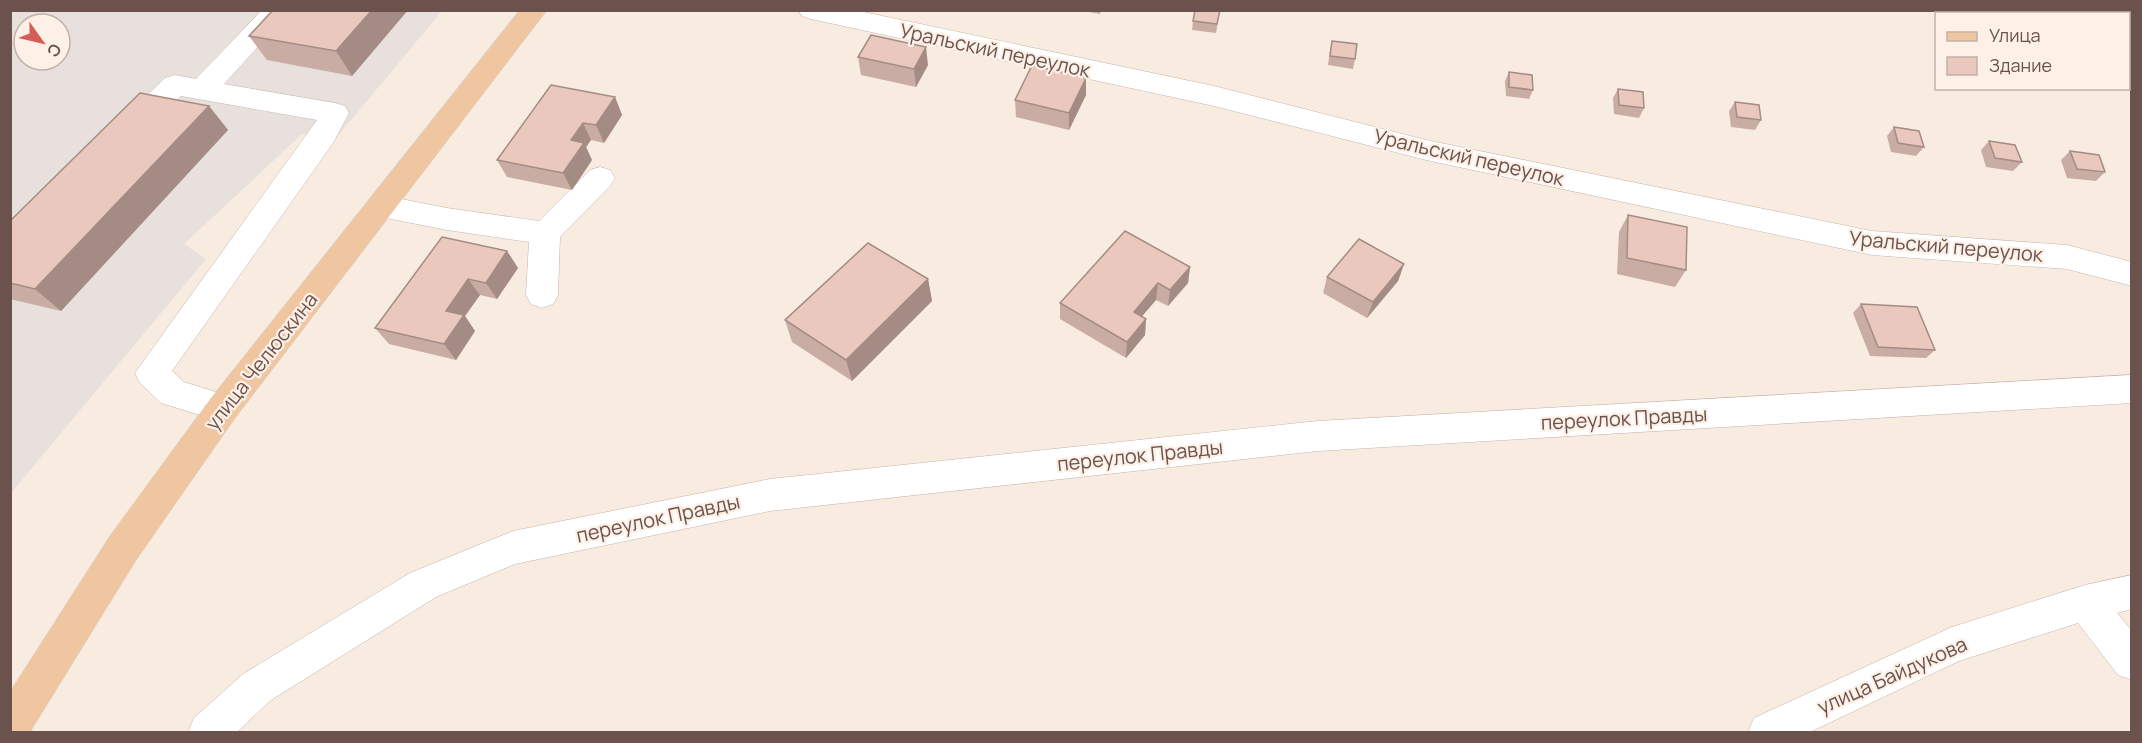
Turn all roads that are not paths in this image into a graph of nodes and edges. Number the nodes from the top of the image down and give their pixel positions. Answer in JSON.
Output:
{"nodes":[{"id":1,"x":278,"y":10,"type":"edge"},
{"id":2,"x":534,"y":10,"type":"edge"},
{"id":3,"x":811,"y":10,"type":"edge"},
{"id":4,"x":202,"y":90,"type":"junction"},
{"id":5,"x":109,"y":151,"type":"edge"},
{"id":6,"x":600,"y":178,"type":"dead end"},
{"id":7,"x":381,"y":206,"type":"junction"},
{"id":8,"x":545,"y":233,"type":"junction"},
{"id":9,"x":2132,"y":274,"type":"edge"},
{"id":10,"x":542,"y":295,"type":"dead end"},
{"id":11,"x":2132,"y":389,"type":"edge"},
{"id":12,"x":223,"y":408,"type":"junction"},
{"id":13,"x":2132,"y":592,"type":"edge"},
{"id":14,"x":2085,"y":603,"type":"junction"},
{"id":15,"x":2132,"y":662,"type":"edge"},
{"id":16,"x":10,"y":729,"type":"edge"},
{"id":17,"x":208,"y":732,"type":"edge"},
{"id":18,"x":1769,"y":732,"type":"edge"}],
"edges":[{"from":1,"to":4,"type":"street"},
{"from":2,"to":7,"type":"main road","name":"улица Челюскина"},
{"from":3,"to":9,"type":"street","name":"Уральский переулок"},
{"from":4,"to":5,"type":"street"},
{"from":4,"to":12,"type":"street"},
{"from":6,"to":8,"type":"street"},
{"from":7,"to":8,"type":"street"},
{"from":7,"to":12,"type":"main road","name":"улица Челюскина"},
{"from":8,"to":10,"type":"street"},
{"from":11,"to":17,"type":"street","name":"переулок Правды"},
{"from":12,"to":16,"type":"main road","name":"улица Челюскина"},
{"from":13,"to":14,"type":"street","name":"улица Байдукова"},
{"from":14,"to":15,"type":"street"},
{"from":14,"to":18,"type":"street","name":"улица Байдукова"}]}
